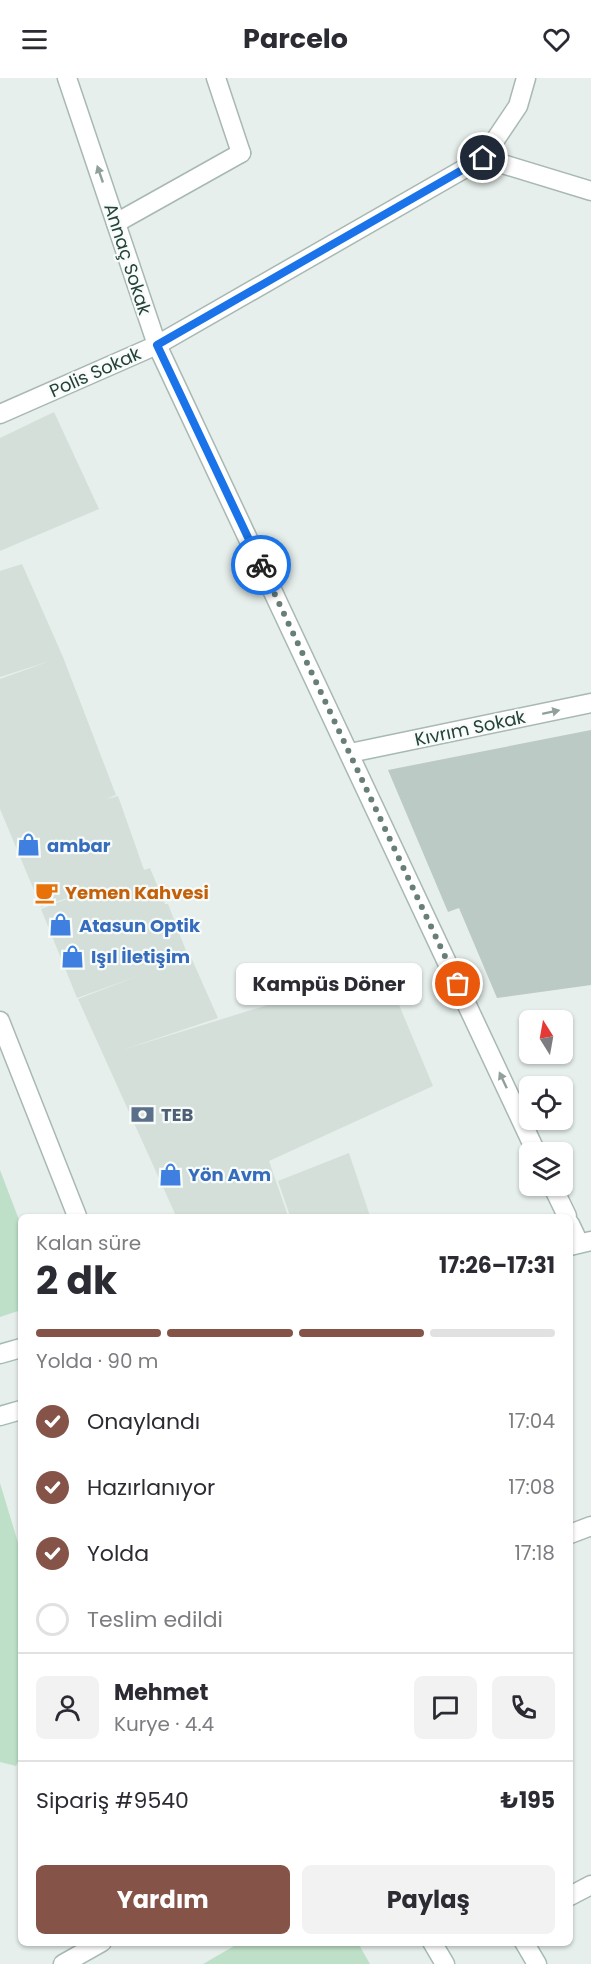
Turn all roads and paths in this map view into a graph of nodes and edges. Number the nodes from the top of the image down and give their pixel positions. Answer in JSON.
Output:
{"nodes":[{"id":1,"x":67,"y":78,"type":"edge"},
{"id":2,"x":216,"y":78,"type":"edge"},
{"id":3,"x":526,"y":78,"type":"edge"},
{"id":4,"x":483,"y":158,"type":"junction"},
{"id":5,"x":591,"y":191,"type":"edge"},
{"id":6,"x":116,"y":223,"type":"junction"},
{"id":7,"x":157,"y":345,"type":"junction"},
{"id":8,"x":0,"y":414,"type":"edge"},
{"id":9,"x":591,"y":703,"type":"edge"},
{"id":10,"x":350,"y":753,"type":"junction"},
{"id":11,"x":0,"y":1021,"type":"edge"},
{"id":12,"x":531,"y":1142,"type":"edge"},
{"id":13,"x":557,"y":1196,"type":"edge"},
{"id":14,"x":76,"y":1214,"type":"edge"},
{"id":15,"x":566,"y":1214,"type":"edge"},
{"id":16,"x":573,"y":1230,"type":"edge"},
{"id":17,"x":580,"y":1243,"type":"edge"},
{"id":18,"x":18,"y":1349,"type":"edge"},
{"id":19,"x":0,"y":1354,"type":"edge"},
{"id":20,"x":18,"y":1411,"type":"edge"},
{"id":21,"x":0,"y":1416,"type":"edge"},
{"id":22,"x":591,"y":1526,"type":"edge"},
{"id":23,"x":573,"y":1533,"type":"edge"},
{"id":24,"x":591,"y":1885,"type":"edge"},
{"id":25,"x":573,"y":1894,"type":"edge"},
{"id":26,"x":95,"y":1946,"type":"edge"},
{"id":27,"x":434,"y":1946,"type":"edge"},
{"id":28,"x":526,"y":1946,"type":"edge"},
{"id":29,"x":63,"y":1964,"type":"edge"},
{"id":30,"x":445,"y":1964,"type":"edge"},
{"id":31,"x":537,"y":1964,"type":"edge"}],
"edges":[{"from":6,"to":1,"type":"street","name":"Annaç Sokak","one_way":true},
{"from":2,"to":6,"type":"street"},
{"from":3,"to":4,"type":"street","name":"Polis Sokak"},
{"from":4,"to":5,"type":"street"},
{"from":4,"to":7,"type":"street","name":"Polis Sokak"},
{"from":6,"to":7,"type":"street","name":"Annaç Sokak"},
{"from":7,"to":8,"type":"street","name":"Polis Sokak"},
{"from":7,"to":10,"type":"street","name":"Annaç Sokak"},
{"from":10,"to":9,"type":"street","name":"Kıvrım Sokak","one_way":true},
{"from":12,"to":10,"type":"street","name":"Annaç Sokak","one_way":true},
{"from":11,"to":14,"type":"street"},
{"from":13,"to":15,"type":"street"},
{"from":16,"to":17,"type":"street"},
{"from":18,"to":19,"type":"street"},
{"from":20,"to":21,"type":"street"},
{"from":22,"to":23,"type":"street"},
{"from":24,"to":25,"type":"street"},
{"from":26,"to":29,"type":"street"},
{"from":27,"to":30,"type":"street"},
{"from":28,"to":31,"type":"street"}]}
